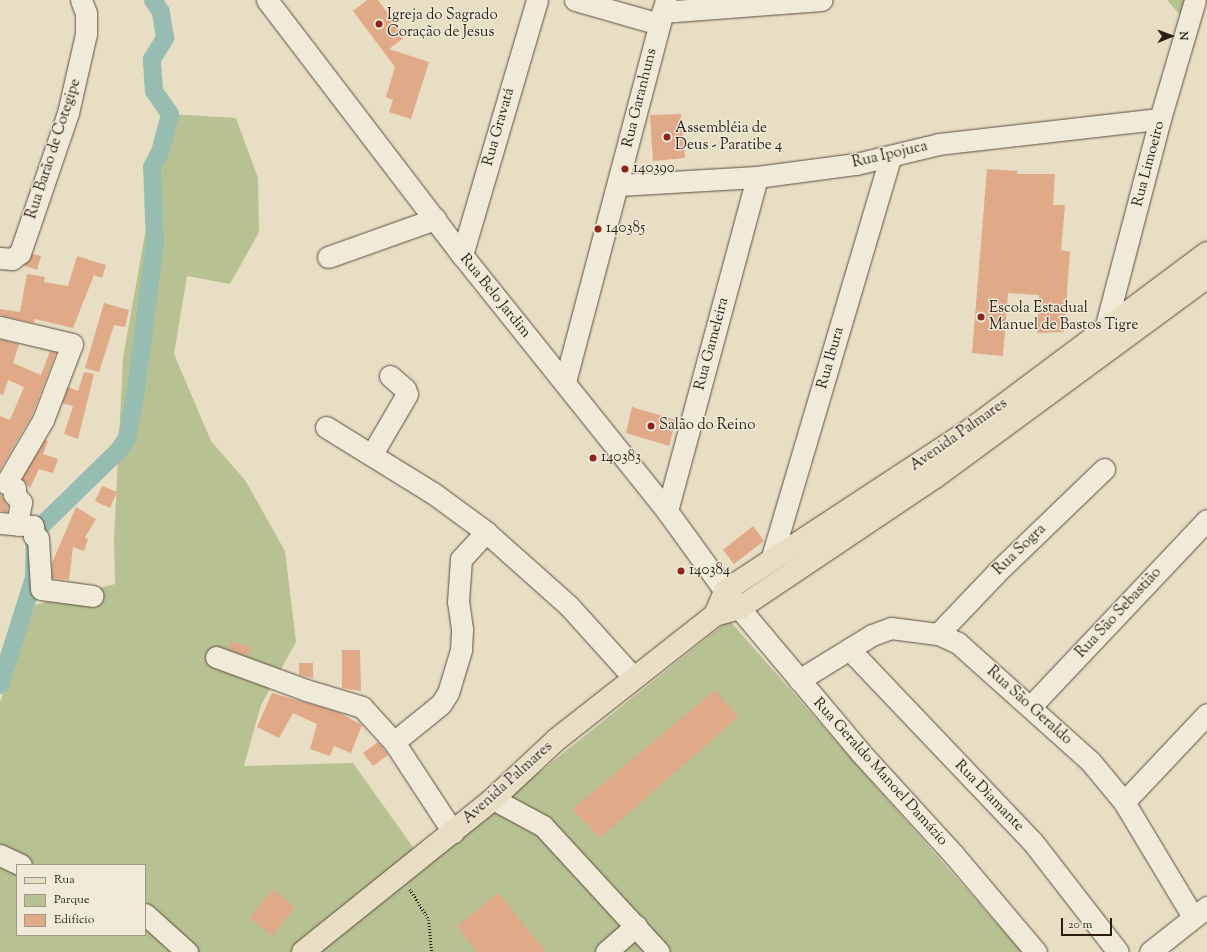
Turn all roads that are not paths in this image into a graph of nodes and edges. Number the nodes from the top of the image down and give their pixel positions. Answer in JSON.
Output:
{"nodes":[{"id":1,"x":81,"y":0,"type":"edge"},
{"id":2,"x":536,"y":0,"type":"edge"},
{"id":3,"x":575,"y":0,"type":"edge"},
{"id":4,"x":822,"y":0,"type":"edge"},
{"id":5,"x":1195,"y":0,"type":"edge"},
{"id":6,"x":274,"y":4,"type":"edge"},
{"id":7,"x":662,"y":12,"type":"edge"},
{"id":8,"x":1160,"y":120,"type":"junction"},
{"id":9,"x":891,"y":156,"type":"junction"},
{"id":10,"x":757,"y":177,"type":"junction"},
{"id":11,"x":619,"y":185,"type":"junction"},
{"id":12,"x":435,"y":219,"type":"junction"},
{"id":13,"x":1207,"y":253,"type":"edge"},
{"id":14,"x":462,"y":255,"type":"junction"},
{"id":15,"x":328,"y":257,"type":"dead end"},
{"id":16,"x":0,"y":258,"type":"edge"},
{"id":17,"x":1207,"y":277,"type":"edge"},
{"id":18,"x":0,"y":327,"type":"edge"},
{"id":19,"x":1105,"y":329,"type":"junction"},
{"id":20,"x":390,"y":376,"type":"dead end"},
{"id":21,"x":565,"y":382,"type":"junction"},
{"id":22,"x":326,"y":426,"type":"dead end"},
{"id":23,"x":372,"y":454,"type":"junction"},
{"id":24,"x":1104,"y":470,"type":"dead end"},
{"id":25,"x":667,"y":511,"type":"junction"},
{"id":26,"x":1207,"y":520,"type":"edge"},
{"id":27,"x":22,"y":528,"type":"edge"},
{"id":28,"x":486,"y":532,"type":"junction"},
{"id":29,"x":771,"y":560,"type":"junction"},
{"id":30,"x":725,"y":591,"type":"junction"},
{"id":31,"x":93,"y":596,"type":"dead end"},
{"id":32,"x":740,"y":608,"type":"junction"},
{"id":33,"x":715,"y":615,"type":"junction"},
{"id":34,"x":938,"y":634,"type":"junction"},
{"id":35,"x":849,"y":649,"type":"junction"},
{"id":36,"x":216,"y":657,"type":"dead end"},
{"id":37,"x":633,"y":677,"type":"junction"},
{"id":38,"x":799,"y":680,"type":"junction"},
{"id":39,"x":1031,"y":706,"type":"junction"},
{"id":40,"x":1207,"y":714,"type":"edge"},
{"id":41,"x":394,"y":742,"type":"junction"},
{"id":42,"x":493,"y":799,"type":"junction"},
{"id":43,"x":1124,"y":802,"type":"junction"},
{"id":44,"x":453,"y":832,"type":"junction"},
{"id":45,"x":0,"y":855,"type":"edge"},
{"id":46,"x":20,"y":864,"type":"edge"},
{"id":47,"x":1200,"y":912,"type":"edge"},
{"id":48,"x":146,"y":915,"type":"edge"},
{"id":49,"x":636,"y":926,"type":"junction"},
{"id":50,"x":187,"y":952,"type":"edge"},
{"id":51,"x":303,"y":952,"type":"edge"},
{"id":52,"x":606,"y":952,"type":"edge"},
{"id":53,"x":659,"y":952,"type":"edge"},
{"id":54,"x":1036,"y":952,"type":"edge"},
{"id":55,"x":1118,"y":952,"type":"edge"},
{"id":56,"x":1150,"y":952,"type":"edge"}],
"edges":[{"from":1,"to":16,"type":"street","name":"Rua Barão de Cotegipe"},
{"from":2,"to":14,"type":"street","name":"Rua Gravatá"},
{"from":3,"to":7,"type":"street"},
{"from":4,"to":7,"type":"street"},
{"from":5,"to":8,"type":"street","name":"Rua Limoeiro"},
{"from":6,"to":12,"type":"street","name":"Rua Belo Jardim"},
{"from":7,"to":11,"type":"street","name":"Rua Garanhuns"},
{"from":8,"to":9,"type":"street","name":"Rua Ipojuca"},
{"from":8,"to":19,"type":"street","name":"Rua Limoeiro"},
{"from":9,"to":10,"type":"street","name":"Rua Ipojuca"},
{"from":9,"to":29,"type":"street","name":"Rua Ibura"},
{"from":10,"to":11,"type":"street","name":"Rua Ipojuca"},
{"from":10,"to":25,"type":"street","name":"Rua Gameleira"},
{"from":11,"to":21,"type":"street","name":"Rua Garanhuns"},
{"from":12,"to":14,"type":"street","name":"Rua Belo Jardim"},
{"from":12,"to":15,"type":"street"},
{"from":13,"to":19,"type":"main road","name":"Avenida Palmares"},
{"from":14,"to":21,"type":"street","name":"Rua Belo Jardim"},
{"from":17,"to":32,"type":"main road","name":"Avenida Palmares"},
{"from":18,"to":27,"type":"street"},
{"from":19,"to":29,"type":"main road","name":"Avenida Palmares"},
{"from":20,"to":23,"type":"street"},
{"from":21,"to":25,"type":"street","name":"Rua Belo Jardim"},
{"from":22,"to":23,"type":"street"},
{"from":23,"to":28,"type":"street"},
{"from":24,"to":34,"type":"street","name":"Rua Sogra"},
{"from":25,"to":30,"type":"street","name":"Rua Belo Jardim"},
{"from":26,"to":39,"type":"street","name":"Rua São Sebastião"},
{"from":27,"to":31,"type":"street"},
{"from":28,"to":37,"type":"street"},
{"from":28,"to":41,"type":"street"},
{"from":29,"to":30,"type":"main road","name":"Avenida Palmares"},
{"from":30,"to":32,"type":"street","name":"Rua Geraldo Manoel Damázio"},
{"from":30,"to":33,"type":"main road"},
{"from":32,"to":33,"type":"main road","name":"Avenida Palmares"},
{"from":32,"to":38,"type":"street","name":"Rua Geraldo Manoel Damázio"},
{"from":33,"to":37,"type":"main road","name":"Avenida Palmares"},
{"from":34,"to":35,"type":"street","name":"Rua São Geraldo"},
{"from":34,"to":39,"type":"street","name":"Rua São Geraldo"},
{"from":35,"to":38,"type":"street","name":"Rua São Geraldo"},
{"from":35,"to":55,"type":"street","name":"Rua Diamante"},
{"from":36,"to":41,"type":"street"},
{"from":37,"to":42,"type":"main road","name":"Avenida Palmares"},
{"from":38,"to":54,"type":"street","name":"Rua Geraldo Manoel Damázio"},
{"from":39,"to":43,"type":"street","name":"Rua São Geraldo"},
{"from":40,"to":43,"type":"street"},
{"from":41,"to":44,"type":"street"},
{"from":42,"to":44,"type":"main road","name":"Avenida Palmares"},
{"from":42,"to":49,"type":"street"},
{"from":43,"to":47,"type":"street","name":"Rua São Geraldo"},
{"from":44,"to":51,"type":"main road","name":"Avenida Palmares"},
{"from":45,"to":46,"type":"street"},
{"from":47,"to":56,"type":"street"},
{"from":48,"to":50,"type":"street"},
{"from":49,"to":52,"type":"street"},
{"from":49,"to":53,"type":"street"}]}
